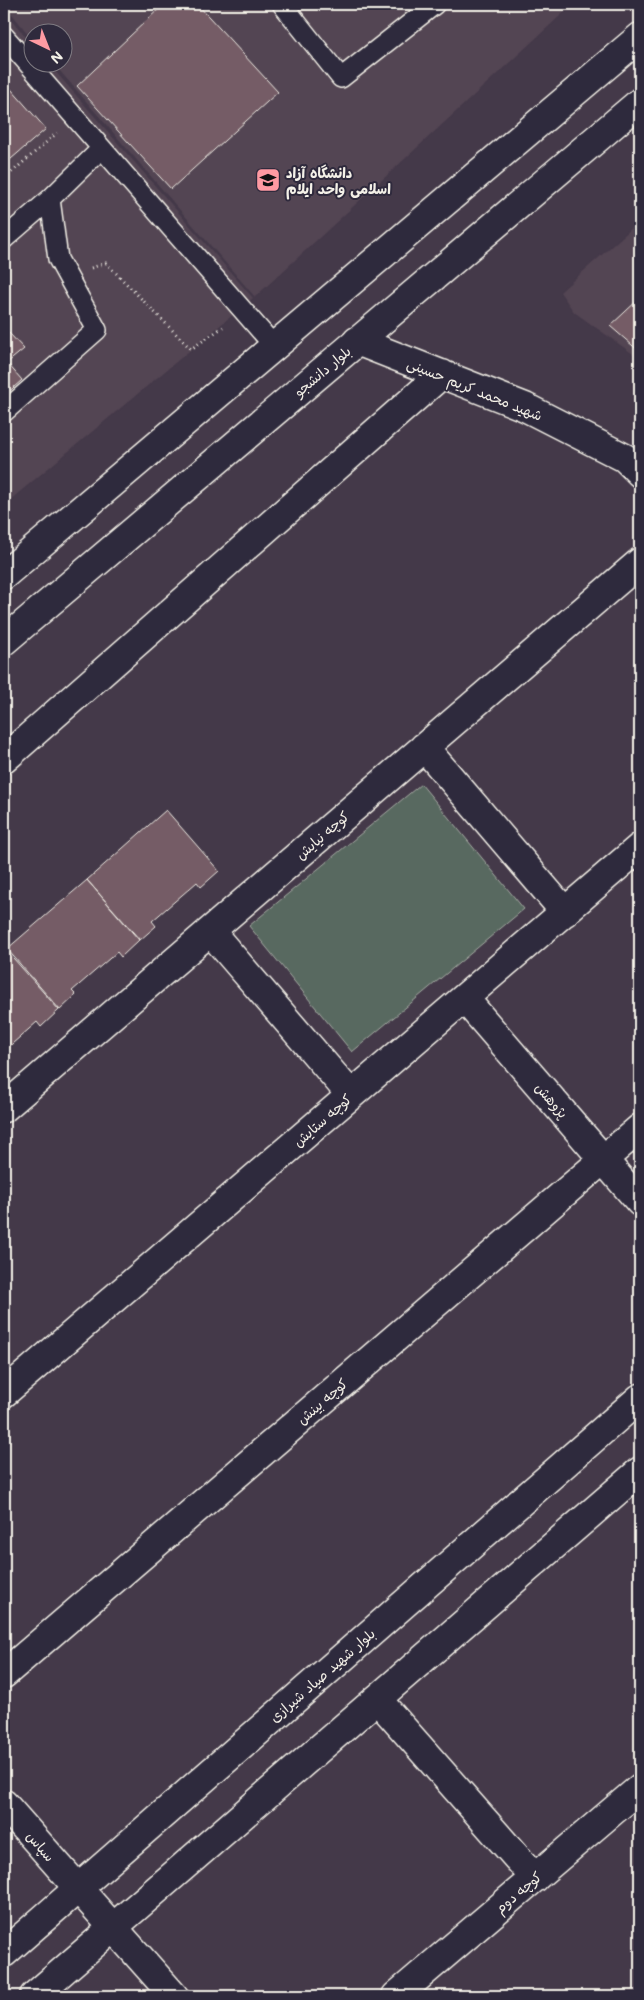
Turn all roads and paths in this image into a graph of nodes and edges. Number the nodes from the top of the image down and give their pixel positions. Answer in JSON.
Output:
{"nodes":[{"id":1,"x":282,"y":4,"type":"edge"},
{"id":2,"x":435,"y":4,"type":"edge"},
{"id":3,"x":4,"y":36,"type":"edge"},
{"id":4,"x":640,"y":37,"type":"edge"},
{"id":5,"x":640,"y":102,"type":"edge"},
{"id":6,"x":47,"y":142,"type":"dead end"},
{"id":7,"x":101,"y":149,"type":"junction"},
{"id":8,"x":4,"y":179,"type":"edge"},
{"id":9,"x":50,"y":199,"type":"junction"},
{"id":10,"x":4,"y":239,"type":"edge"},
{"id":11,"x":106,"y":263,"type":"dead end"},
{"id":12,"x":244,"y":312,"type":"junction"},
{"id":13,"x":357,"y":341,"type":"junction"},
{"id":14,"x":274,"y":346,"type":"junction"},
{"id":15,"x":442,"y":374,"type":"junction"},
{"id":16,"x":4,"y":412,"type":"edge"},
{"id":17,"x":640,"y":473,"type":"edge"},
{"id":18,"x":640,"y":562,"type":"edge"},
{"id":19,"x":4,"y":575,"type":"edge"},
{"id":20,"x":4,"y":640,"type":"edge"},
{"id":21,"x":424,"y":747,"type":"junction"},
{"id":22,"x":4,"y":759,"type":"edge"},
{"id":23,"x":640,"y":847,"type":"edge"},
{"id":24,"x":565,"y":912,"type":"junction"},
{"id":25,"x":210,"y":931,"type":"junction"},
{"id":26,"x":464,"y":998,"type":"junction"},
{"id":27,"x":351,"y":1095,"type":"junction"},
{"id":28,"x":4,"y":1108,"type":"edge"},
{"id":29,"x":640,"y":1128,"type":"edge"},
{"id":30,"x":604,"y":1160,"type":"junction"},
{"id":31,"x":640,"y":1202,"type":"edge"},
{"id":32,"x":4,"y":1392,"type":"edge"},
{"id":33,"x":640,"y":1398,"type":"edge"},
{"id":34,"x":640,"y":1471,"type":"edge"},
{"id":35,"x":4,"y":1674,"type":"edge"},
{"id":36,"x":377,"y":1699,"type":"junction"},
{"id":37,"x":640,"y":1788,"type":"edge"},
{"id":38,"x":4,"y":1804,"type":"edge"},
{"id":39,"x":535,"y":1878,"type":"junction"},
{"id":40,"x":78,"y":1888,"type":"junction"},
{"id":41,"x":113,"y":1928,"type":"junction"},
{"id":42,"x":4,"y":1953,"type":"edge"},
{"id":43,"x":34,"y":1996,"type":"edge"},
{"id":44,"x":174,"y":1996,"type":"edge"},
{"id":45,"x":396,"y":1996,"type":"edge"}],
"edges":[{"from":1,"to":2,"type":"lane"},
{"from":3,"to":7,"type":"lane"},
{"from":4,"to":14,"type":"street"},
{"from":5,"to":13,"type":"street","name":"بلوار دانشجو"},
{"from":6,"to":8,"type":"path"},
{"from":7,"to":9,"type":"lane"},
{"from":7,"to":12,"type":"lane"},
{"from":9,"to":10,"type":"lane"},
{"from":9,"to":16,"type":"lane"},
{"from":11,"to":12,"type":"path"},
{"from":12,"to":14,"type":"lane"},
{"from":13,"to":15,"type":"street","name":"شهید محمد‌ کریم حسینی"},
{"from":13,"to":20,"type":"street","name":"بلوار دانشجو"},
{"from":14,"to":19,"type":"street"},
{"from":15,"to":17,"type":"street","name":"شهید محمد‌ کریم حسینی"},
{"from":15,"to":22,"type":"street"},
{"from":18,"to":21,"type":"street","name":"كوچه نيايش"},
{"from":21,"to":24,"type":"street"},
{"from":21,"to":25,"type":"street","name":"كوچه نيايش"},
{"from":23,"to":24,"type":"street","name":"کوچه ستایش"},
{"from":24,"to":26,"type":"street","name":"کوچه ستایش"},
{"from":25,"to":27,"type":"street"},
{"from":25,"to":28,"type":"street","name":"كوچه نيايش"},
{"from":26,"to":27,"type":"street","name":"کوچه ستایش"},
{"from":26,"to":30,"type":"street","name":"پژوهش"},
{"from":27,"to":32,"type":"street","name":"کوچه ستایش"},
{"from":29,"to":30,"type":"street","name":"کوچه بینش"},
{"from":30,"to":31,"type":"street","name":"پژوهش"},
{"from":30,"to":35,"type":"street","name":"کوچه بینش"},
{"from":33,"to":40,"type":"street","name":"بلوار شهید صیاد شیرازی"},
{"from":34,"to":36,"type":"street"},
{"from":36,"to":39,"type":"street"},
{"from":36,"to":41,"type":"street"},
{"from":37,"to":39,"type":"street","name":"کوچه دوم"},
{"from":38,"to":40,"type":"street","name":"سپاس"},
{"from":39,"to":45,"type":"street","name":"کوچه دوم"},
{"from":40,"to":41,"type":"street","name":"سپاس"},
{"from":40,"to":42,"type":"street","name":"بلوار شهید صیاد شیرازی"},
{"from":41,"to":43,"type":"street"},
{"from":41,"to":44,"type":"street","name":"سپاس"}]}
